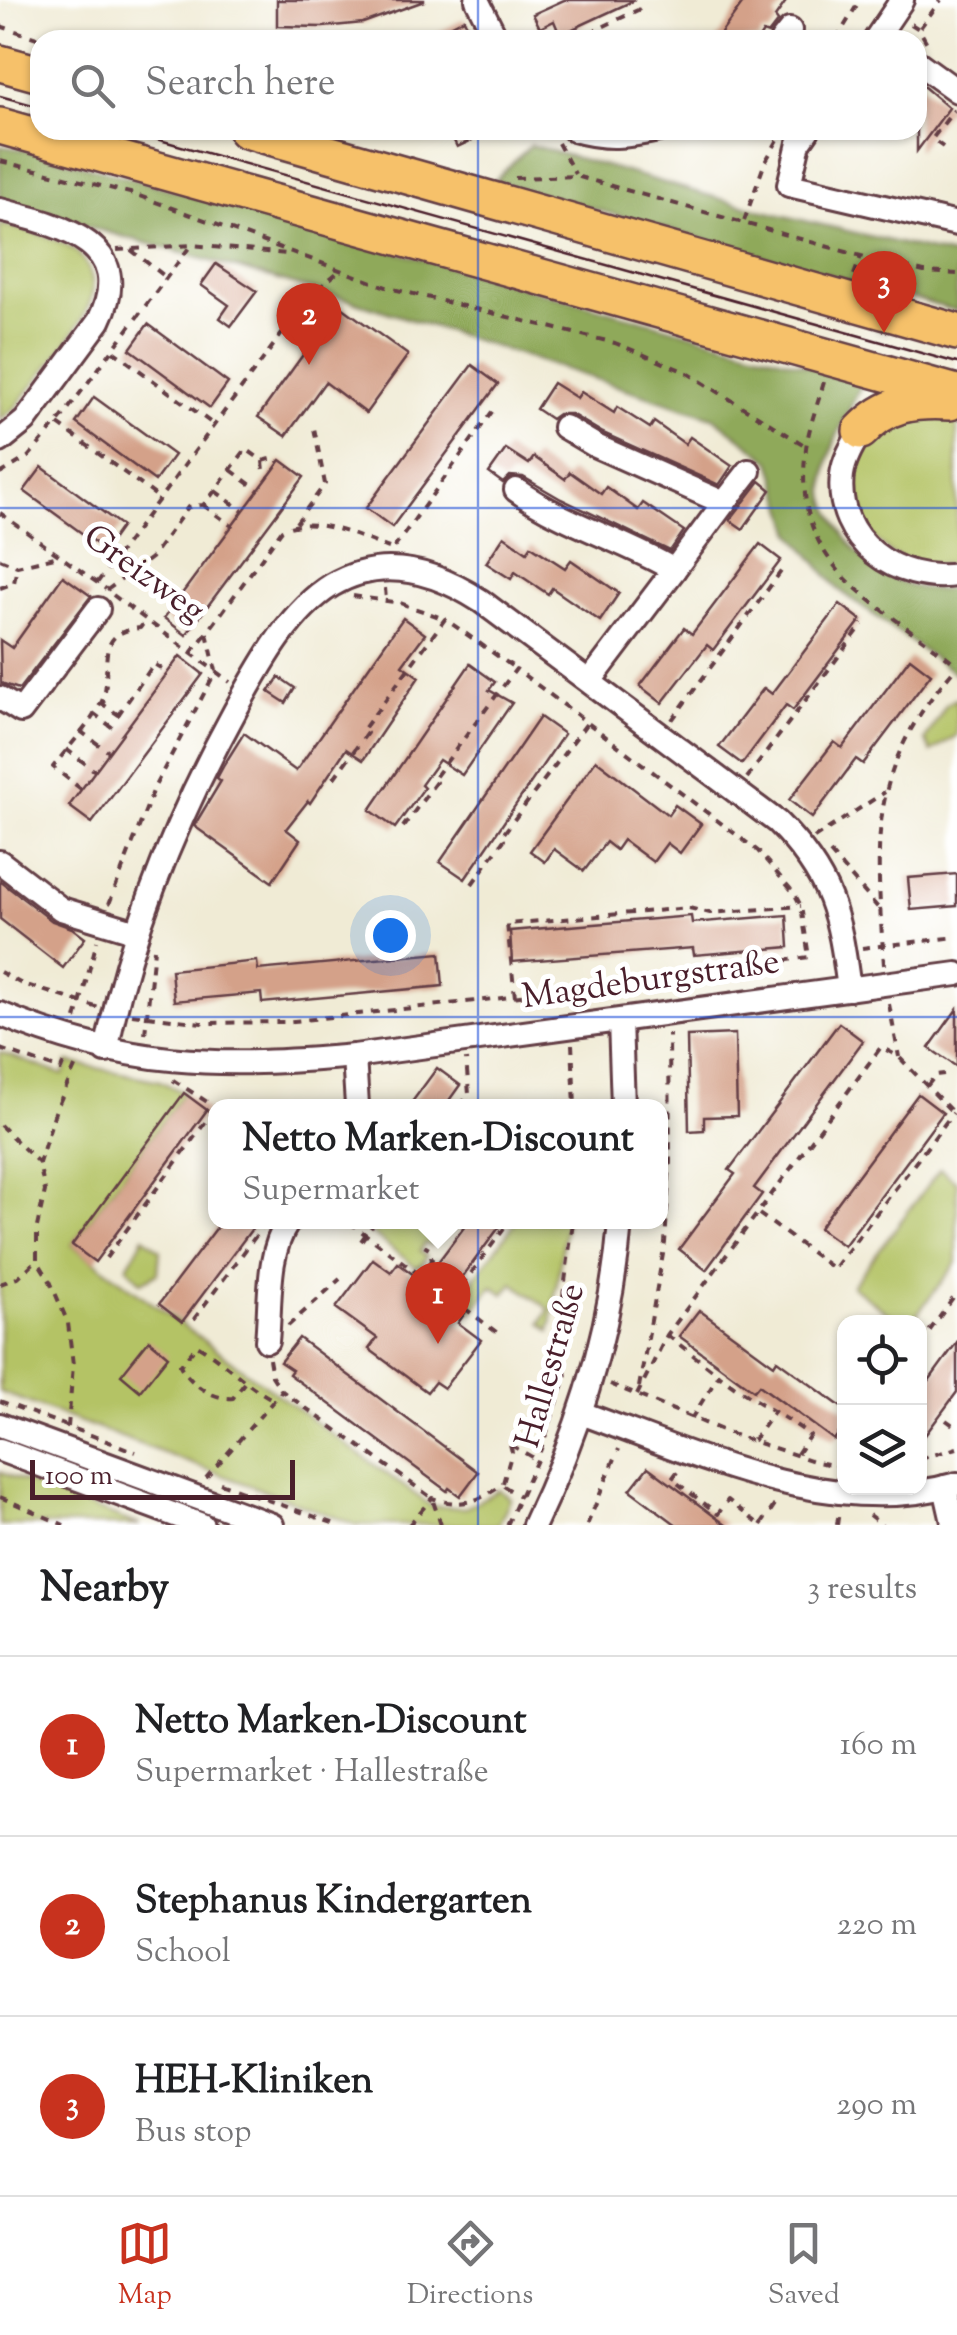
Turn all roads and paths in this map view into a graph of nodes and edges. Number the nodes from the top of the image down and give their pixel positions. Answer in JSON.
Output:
{"nodes":[{"id":1,"x":477,"y":0,"type":"edge"},
{"id":2,"x":859,"y":0,"type":"edge"},
{"id":3,"x":940,"y":0,"type":"edge"},
{"id":4,"x":898,"y":6,"type":"edge"},
{"id":5,"x":644,"y":7,"type":"dead end"},
{"id":6,"x":0,"y":26,"type":"edge"},
{"id":7,"x":919,"y":29,"type":"joint"},
{"id":8,"x":492,"y":30,"type":"edge"},
{"id":9,"x":596,"y":30,"type":"edge"},
{"id":10,"x":842,"y":30,"type":"edge"},
{"id":11,"x":884,"y":30,"type":"edge"},
{"id":12,"x":927,"y":58,"type":"edge"},
{"id":13,"x":22,"y":61,"type":"edge"},
{"id":14,"x":957,"y":91,"type":"edge"},
{"id":15,"x":957,"y":106,"type":"edge"},
{"id":16,"x":0,"y":126,"type":"edge"},
{"id":17,"x":0,"y":134,"type":"edge"},
{"id":18,"x":30,"y":135,"type":"edge"},
{"id":19,"x":30,"y":138,"type":"edge"},
{"id":20,"x":45,"y":140,"type":"edge"},
{"id":21,"x":49,"y":140,"type":"edge"},
{"id":22,"x":281,"y":140,"type":"edge"},
{"id":23,"x":556,"y":140,"type":"edge"},
{"id":24,"x":778,"y":140,"type":"edge"},
{"id":25,"x":800,"y":140,"type":"edge"},
{"id":26,"x":52,"y":141,"type":"junction"},
{"id":27,"x":943,"y":147,"type":"dead end"},
{"id":28,"x":0,"y":162,"type":"edge"},
{"id":29,"x":0,"y":210,"type":"edge"},
{"id":30,"x":743,"y":223,"type":"junction"},
{"id":31,"x":957,"y":224,"type":"edge"},
{"id":32,"x":191,"y":246,"type":"junction"},
{"id":33,"x":130,"y":249,"type":"junction"},
{"id":34,"x":98,"y":251,"type":"junction"},
{"id":35,"x":294,"y":254,"type":"junction"},
{"id":36,"x":861,"y":256,"type":"junction"},
{"id":37,"x":339,"y":271,"type":"junction"},
{"id":38,"x":957,"y":274,"type":"edge"},
{"id":39,"x":166,"y":278,"type":"junction"},
{"id":40,"x":852,"y":282,"type":"dead end"},
{"id":41,"x":957,"y":332,"type":"edge"},
{"id":42,"x":113,"y":350,"type":"junction"},
{"id":43,"x":825,"y":377,"type":"dead end"},
{"id":44,"x":957,"y":393,"type":"edge"},
{"id":45,"x":957,"y":402,"type":"edge"},
{"id":46,"x":494,"y":409,"type":"dead end"},
{"id":47,"x":313,"y":423,"type":"dead end"},
{"id":48,"x":57,"y":424,"type":"junction"},
{"id":49,"x":214,"y":425,"type":"junction"},
{"id":50,"x":564,"y":427,"type":"dead end"},
{"id":51,"x":861,"y":431,"type":"joint"},
{"id":52,"x":0,"y":441,"type":"edge"},
{"id":53,"x":806,"y":446,"type":"junction"},
{"id":54,"x":263,"y":461,"type":"junction"},
{"id":55,"x":280,"y":462,"type":"dead end"},
{"id":56,"x":231,"y":470,"type":"junction"},
{"id":57,"x":748,"y":470,"type":"dead end"},
{"id":58,"x":0,"y":474,"type":"edge"},
{"id":59,"x":269,"y":476,"type":"dead end"},
{"id":60,"x":258,"y":490,"type":"dead end"},
{"id":61,"x":516,"y":490,"type":"dead end"},
{"id":62,"x":215,"y":491,"type":"junction"},
{"id":63,"x":159,"y":498,"type":"junction"},
{"id":64,"x":724,"y":503,"type":"junction"},
{"id":65,"x":203,"y":505,"type":"junction"},
{"id":66,"x":243,"y":511,"type":"dead end"},
{"id":67,"x":0,"y":513,"type":"edge"},
{"id":68,"x":296,"y":523,"type":"junction"},
{"id":69,"x":232,"y":526,"type":"dead end"},
{"id":70,"x":406,"y":554,"type":"dead end"},
{"id":71,"x":59,"y":556,"type":"junction"},
{"id":72,"x":0,"y":558,"type":"edge"},
{"id":73,"x":390,"y":559,"type":"junction"},
{"id":74,"x":16,"y":566,"type":"junction"},
{"id":75,"x":785,"y":566,"type":"dead end"},
{"id":76,"x":674,"y":570,"type":"junction"},
{"id":77,"x":957,"y":575,"type":"edge"},
{"id":78,"x":96,"y":582,"type":"junction"},
{"id":79,"x":0,"y":588,"type":"edge"},
{"id":80,"x":352,"y":596,"type":"dead end"},
{"id":81,"x":102,"y":600,"type":"junction"},
{"id":82,"x":146,"y":620,"type":"junction"},
{"id":83,"x":445,"y":620,"type":"junction"},
{"id":84,"x":863,"y":624,"type":"dead end"},
{"id":85,"x":206,"y":633,"type":"junction"},
{"id":86,"x":191,"y":653,"type":"junction"},
{"id":87,"x":957,"y":666,"type":"edge"},
{"id":88,"x":516,"y":668,"type":"junction"},
{"id":89,"x":164,"y":670,"type":"dead end"},
{"id":90,"x":216,"y":671,"type":"junction"},
{"id":91,"x":144,"y":678,"type":"junction"},
{"id":92,"x":150,"y":682,"type":"dead end"},
{"id":93,"x":590,"y":682,"type":"junction"},
{"id":94,"x":245,"y":693,"type":"junction"},
{"id":95,"x":0,"y":698,"type":"edge"},
{"id":96,"x":129,"y":699,"type":"junction"},
{"id":97,"x":103,"y":700,"type":"junction"},
{"id":98,"x":137,"y":704,"type":"dead end"},
{"id":99,"x":94,"y":713,"type":"junction"},
{"id":100,"x":118,"y":714,"type":"junction"},
{"id":101,"x":126,"y":720,"type":"dead end"},
{"id":102,"x":587,"y":723,"type":"junction"},
{"id":103,"x":669,"y":724,"type":"dead end"},
{"id":104,"x":113,"y":728,"type":"dead end"},
{"id":105,"x":80,"y":731,"type":"junction"},
{"id":106,"x":66,"y":750,"type":"junction"},
{"id":107,"x":109,"y":752,"type":"dead end"},
{"id":108,"x":95,"y":771,"type":"dead end"},
{"id":109,"x":334,"y":778,"type":"dead end"},
{"id":110,"x":746,"y":780,"type":"dead end"},
{"id":111,"x":81,"y":789,"type":"dead end"},
{"id":112,"x":886,"y":791,"type":"junction"},
{"id":113,"x":403,"y":828,"type":"dead end"},
{"id":114,"x":802,"y":846,"type":"junction"},
{"id":115,"x":828,"y":851,"type":"dead end"},
{"id":116,"x":0,"y":862,"type":"edge"},
{"id":117,"x":472,"y":884,"type":"dead end"},
{"id":118,"x":801,"y":906,"type":"junction"},
{"id":119,"x":880,"y":910,"type":"junction"},
{"id":120,"x":103,"y":922,"type":"junction"},
{"id":121,"x":146,"y":934,"type":"junction"},
{"id":122,"x":957,"y":937,"type":"edge"},
{"id":123,"x":883,"y":945,"type":"junction"},
{"id":124,"x":861,"y":948,"type":"dead end"},
{"id":125,"x":0,"y":972,"type":"edge"},
{"id":126,"x":957,"y":974,"type":"edge"},
{"id":127,"x":886,"y":984,"type":"junction"},
{"id":128,"x":848,"y":989,"type":"junction"},
{"id":129,"x":566,"y":991,"type":"junction"},
{"id":130,"x":514,"y":996,"type":"junction"},
{"id":131,"x":80,"y":1004,"type":"junction"},
{"id":132,"x":114,"y":1011,"type":"junction"},
{"id":133,"x":0,"y":1014,"type":"edge"},
{"id":134,"x":669,"y":1015,"type":"junction"},
{"id":135,"x":148,"y":1016,"type":"junction"},
{"id":136,"x":620,"y":1021,"type":"junction"},
{"id":137,"x":571,"y":1027,"type":"junction"},
{"id":138,"x":465,"y":1042,"type":"junction"},
{"id":139,"x":0,"y":1049,"type":"edge"},
{"id":140,"x":106,"y":1051,"type":"junction"},
{"id":141,"x":354,"y":1056,"type":"junction"},
{"id":142,"x":899,"y":1057,"type":"junction"},
{"id":143,"x":944,"y":1074,"type":"dead end"},
{"id":144,"x":172,"y":1079,"type":"dead end"},
{"id":145,"x":927,"y":1086,"type":"junction"},
{"id":146,"x":357,"y":1099,"type":"edge"},
{"id":147,"x":465,"y":1099,"type":"edge"},
{"id":148,"x":575,"y":1099,"type":"edge"},
{"id":149,"x":622,"y":1099,"type":"edge"},
{"id":150,"x":208,"y":1103,"type":"edge"},
{"id":151,"x":955,"y":1115,"type":"edge"},
{"id":152,"x":208,"y":1119,"type":"edge"},
{"id":153,"x":0,"y":1125,"type":"edge"},
{"id":154,"x":39,"y":1163,"type":"junction"},
{"id":155,"x":668,"y":1194,"type":"edge"},
{"id":156,"x":760,"y":1214,"type":"junction"},
{"id":157,"x":261,"y":1229,"type":"edge"},
{"id":158,"x":284,"y":1229,"type":"edge"},
{"id":159,"x":359,"y":1229,"type":"edge"},
{"id":160,"x":370,"y":1229,"type":"edge"},
{"id":161,"x":504,"y":1229,"type":"edge"},
{"id":162,"x":571,"y":1229,"type":"edge"},
{"id":163,"x":619,"y":1229,"type":"edge"},
{"id":164,"x":666,"y":1229,"type":"edge"},
{"id":165,"x":366,"y":1234,"type":"junction"},
{"id":166,"x":360,"y":1241,"type":"dead end"},
{"id":167,"x":424,"y":1246,"type":"dead end"},
{"id":168,"x":106,"y":1258,"type":"dead end"},
{"id":169,"x":37,"y":1260,"type":"junction"},
{"id":170,"x":421,"y":1277,"type":"junction"},
{"id":171,"x":340,"y":1280,"type":"dead end"},
{"id":172,"x":0,"y":1284,"type":"edge"},
{"id":173,"x":957,"y":1293,"type":"edge"},
{"id":174,"x":452,"y":1299,"type":"junction"},
{"id":175,"x":194,"y":1319,"type":"dead end"},
{"id":176,"x":499,"y":1334,"type":"dead end"},
{"id":177,"x":927,"y":1334,"type":"edge"},
{"id":178,"x":667,"y":1335,"type":"junction"},
{"id":179,"x":274,"y":1348,"type":"junction"},
{"id":180,"x":719,"y":1375,"type":"junction"},
{"id":181,"x":244,"y":1383,"type":"junction"},
{"id":182,"x":610,"y":1384,"type":"dead end"},
{"id":183,"x":282,"y":1390,"type":"junction"},
{"id":184,"x":637,"y":1396,"type":"junction"},
{"id":185,"x":274,"y":1400,"type":"junction"},
{"id":186,"x":0,"y":1401,"type":"edge"},
{"id":187,"x":775,"y":1410,"type":"junction"},
{"id":188,"x":581,"y":1414,"type":"junction"},
{"id":189,"x":691,"y":1419,"type":"junction"},
{"id":190,"x":946,"y":1420,"type":"dead end"},
{"id":191,"x":0,"y":1425,"type":"edge"},
{"id":192,"x":68,"y":1426,"type":"junction"},
{"id":193,"x":957,"y":1428,"type":"edge"},
{"id":194,"x":626,"y":1430,"type":"junction"},
{"id":195,"x":753,"y":1441,"type":"junction"},
{"id":196,"x":957,"y":1448,"type":"edge"},
{"id":197,"x":0,"y":1450,"type":"edge"},
{"id":198,"x":138,"y":1452,"type":"dead end"},
{"id":199,"x":796,"y":1456,"type":"junction"},
{"id":200,"x":927,"y":1457,"type":"edge"},
{"id":201,"x":537,"y":1460,"type":"junction"},
{"id":202,"x":682,"y":1463,"type":"dead end"},
{"id":203,"x":837,"y":1465,"type":"edge"},
{"id":204,"x":502,"y":1485,"type":"junction"},
{"id":205,"x":951,"y":1486,"type":"edge"},
{"id":206,"x":0,"y":1498,"type":"edge"},
{"id":207,"x":432,"y":1498,"type":"junction"},
{"id":208,"x":521,"y":1498,"type":"junction"},
{"id":209,"x":780,"y":1498,"type":"dead end"},
{"id":210,"x":838,"y":1510,"type":"dead end"},
{"id":211,"x":64,"y":1525,"type":"edge"},
{"id":212,"x":202,"y":1525,"type":"edge"},
{"id":213,"x":272,"y":1525,"type":"edge"},
{"id":214,"x":338,"y":1525,"type":"edge"},
{"id":215,"x":409,"y":1525,"type":"edge"},
{"id":216,"x":441,"y":1525,"type":"edge"},
{"id":217,"x":507,"y":1525,"type":"edge"},
{"id":218,"x":534,"y":1525,"type":"edge"},
{"id":219,"x":587,"y":1525,"type":"edge"},
{"id":220,"x":761,"y":1525,"type":"edge"},
{"id":221,"x":837,"y":1525,"type":"edge"},
{"id":222,"x":957,"y":1525,"type":"edge"}],
"edges":[{"from":1,"to":8,"type":"street"},
{"from":2,"to":10,"type":"path"},
{"from":3,"to":7,"type":"path"},
{"from":4,"to":7,"type":"path"},
{"from":4,"to":11,"type":"street"},
{"from":5,"to":9,"type":"path"},
{"from":6,"to":13,"type":"path"},
{"from":12,"to":14,"type":"street"},
{"from":15,"to":27,"type":"path"},
{"from":16,"to":18,"type":"highway"},
{"from":17,"to":19,"type":"highway"},
{"from":20,"to":26,"type":"highway"},
{"from":21,"to":26,"type":"highway"},
{"from":22,"to":41,"type":"highway"},
{"from":23,"to":30,"type":"path"},
{"from":24,"to":30,"type":"path"},
{"from":25,"to":31,"type":"street"},
{"from":26,"to":44,"type":"highway"},
{"from":28,"to":35,"type":"path"},
{"from":29,"to":34,"type":"street"},
{"from":30,"to":36,"type":"path"},
{"from":32,"to":33,"type":"path"},
{"from":32,"to":35,"type":"path"},
{"from":32,"to":39,"type":"path"},
{"from":33,"to":34,"type":"path"},
{"from":33,"to":39,"type":"path"},
{"from":34,"to":52,"type":"street"},
{"from":35,"to":37,"type":"path"},
{"from":36,"to":38,"type":"path"},
{"from":36,"to":40,"type":"path"},
{"from":37,"to":49,"type":"path"},
{"from":37,"to":53,"type":"path"},
{"from":39,"to":42,"type":"path"},
{"from":42,"to":48,"type":"path"},
{"from":42,"to":49,"type":"path"},
{"from":43,"to":53,"type":"path"},
{"from":45,"to":51,"type":"highway"},
{"from":46,"to":73,"type":"path"},
{"from":47,"to":68,"type":"path"},
{"from":48,"to":58,"type":"path"},
{"from":48,"to":63,"type":"path"},
{"from":49,"to":63,"type":"path"},
{"from":50,"to":64,"type":"street"},
{"from":51,"to":77,"type":"street"},
{"from":53,"to":87,"type":"path"},
{"from":54,"to":55,"type":"path"},
{"from":54,"to":56,"type":"path"},
{"from":54,"to":59,"type":"path"},
{"from":56,"to":60,"type":"path"},
{"from":56,"to":62,"type":"path"},
{"from":57,"to":64,"type":"street"},
{"from":61,"to":76,"type":"street"},
{"from":62,"to":65,"type":"path"},
{"from":62,"to":66,"type":"path"},
{"from":63,"to":78,"type":"path"},
{"from":64,"to":76,"type":"street"},
{"from":65,"to":69,"type":"path"},
{"from":65,"to":81,"type":"path"},
{"from":67,"to":71,"type":"path","name":"Greizweg"},
{"from":68,"to":73,"type":"path"},
{"from":68,"to":85,"type":"path"},
{"from":70,"to":73,"type":"path"},
{"from":71,"to":74,"type":"path"},
{"from":71,"to":78,"type":"path","name":"Greizweg"},
{"from":72,"to":74,"type":"path"},
{"from":73,"to":93,"type":"street"},
{"from":73,"to":94,"type":"street"},
{"from":74,"to":79,"type":"path"},
{"from":75,"to":103,"type":"path"},
{"from":76,"to":93,"type":"street"},
{"from":78,"to":81,"type":"path","name":"Greizweg"},
{"from":80,"to":83,"type":"path"},
{"from":81,"to":82,"type":"path","name":"Greizweg"},
{"from":81,"to":95,"type":"street","name":"Greizweg"},
{"from":82,"to":86,"type":"path","name":"Greizweg"},
{"from":82,"to":97,"type":"path"},
{"from":83,"to":88,"type":"path"},
{"from":83,"to":109,"type":"path"},
{"from":84,"to":110,"type":"path"},
{"from":85,"to":86,"type":"path"},
{"from":85,"to":90,"type":"path"},
{"from":86,"to":90,"type":"path","name":"Greizweg"},
{"from":87,"to":112,"type":"path"},
{"from":88,"to":102,"type":"path"},
{"from":88,"to":113,"type":"path"},
{"from":89,"to":91,"type":"path"},
{"from":90,"to":94,"type":"path","name":"Greizweg"},
{"from":90,"to":120,"type":"path"},
{"from":91,"to":92,"type":"path"},
{"from":91,"to":96,"type":"path"},
{"from":93,"to":114,"type":"street"},
{"from":94,"to":121,"type":"street"},
{"from":96,"to":98,"type":"path"},
{"from":96,"to":100,"type":"path"},
{"from":97,"to":99,"type":"path"},
{"from":97,"to":100,"type":"path"},
{"from":99,"to":104,"type":"path"},
{"from":99,"to":105,"type":"path"},
{"from":100,"to":101,"type":"path"},
{"from":102,"to":117,"type":"path"},
{"from":102,"to":118,"type":"path"},
{"from":105,"to":106,"type":"path"},
{"from":105,"to":107,"type":"path"},
{"from":106,"to":108,"type":"path"},
{"from":106,"to":111,"type":"path"},
{"from":112,"to":114,"type":"path"},
{"from":112,"to":119,"type":"path"},
{"from":114,"to":128,"type":"street"},
{"from":115,"to":119,"type":"path"},
{"from":116,"to":120,"type":"street"},
{"from":118,"to":129,"type":"path"},
{"from":118,"to":130,"type":"path"},
{"from":119,"to":123,"type":"path"},
{"from":120,"to":121,"type":"street"},
{"from":120,"to":131,"type":"path"},
{"from":121,"to":132,"type":"street"},
{"from":121,"to":135,"type":"path"},
{"from":122,"to":123,"type":"path"},
{"from":123,"to":124,"type":"path"},
{"from":123,"to":127,"type":"path"},
{"from":125,"to":131,"type":"path"},
{"from":126,"to":127,"type":"street","name":"Magdeburgstraße"},
{"from":127,"to":128,"type":"street","name":"Magdeburgstraße"},
{"from":127,"to":142,"type":"path"},
{"from":128,"to":134,"type":"street","name":"Magdeburgstraße"},
{"from":129,"to":130,"type":"path"},
{"from":129,"to":137,"type":"path"},
{"from":130,"to":135,"type":"path"},
{"from":131,"to":132,"type":"path"},
{"from":132,"to":135,"type":"path"},
{"from":132,"to":140,"type":"street"},
{"from":133,"to":140,"type":"street","name":"Magdeburgstraße"},
{"from":134,"to":136,"type":"street","name":"Magdeburgstraße"},
{"from":134,"to":155,"type":"path"},
{"from":136,"to":137,"type":"street","name":"Magdeburgstraße"},
{"from":136,"to":149,"type":"street"},
{"from":137,"to":138,"type":"street","name":"Magdeburgstraße"},
{"from":137,"to":148,"type":"path"},
{"from":138,"to":141,"type":"street","name":"Magdeburgstraße"},
{"from":138,"to":147,"type":"path"},
{"from":139,"to":154,"type":"path"},
{"from":140,"to":141,"type":"street","name":"Magdeburgstraße"},
{"from":141,"to":146,"type":"street"},
{"from":142,"to":145,"type":"path"},
{"from":142,"to":156,"type":"path"},
{"from":143,"to":145,"type":"path"},
{"from":144,"to":150,"type":"path"},
{"from":145,"to":151,"type":"path"},
{"from":151,"to":156,"type":"path"},
{"from":152,"to":168,"type":"path"},
{"from":153,"to":154,"type":"path"},
{"from":154,"to":169,"type":"path"},
{"from":156,"to":178,"type":"path"},
{"from":157,"to":175,"type":"path"},
{"from":158,"to":179,"type":"street"},
{"from":159,"to":165,"type":"path"},
{"from":160,"to":165,"type":"path"},
{"from":161,"to":174,"type":"path"},
{"from":162,"to":201,"type":"path"},
{"from":163,"to":188,"type":"street","name":"Hallestraße"},
{"from":164,"to":184,"type":"path"},
{"from":165,"to":166,"type":"path"},
{"from":165,"to":170,"type":"path"},
{"from":167,"to":170,"type":"path"},
{"from":169,"to":172,"type":"path"},
{"from":169,"to":192,"type":"path"},
{"from":170,"to":174,"type":"path"},
{"from":171,"to":179,"type":"path"},
{"from":173,"to":177,"type":"path"},
{"from":174,"to":176,"type":"path"},
{"from":178,"to":180,"type":"path"},
{"from":178,"to":184,"type":"path"},
{"from":179,"to":183,"type":"path"},
{"from":180,"to":187,"type":"path"},
{"from":180,"to":189,"type":"path"},
{"from":181,"to":181,"type":"path"},
{"from":181,"to":185,"type":"path"},
{"from":182,"to":184,"type":"path"},
{"from":183,"to":185,"type":"path"},
{"from":183,"to":207,"type":"path"},
{"from":184,"to":189,"type":"path"},
{"from":185,"to":214,"type":"path"},
{"from":186,"to":192,"type":"path"},
{"from":187,"to":195,"type":"path"},
{"from":187,"to":199,"type":"path"},
{"from":188,"to":194,"type":"street"},
{"from":188,"to":218,"type":"street","name":"Hallestraße"},
{"from":189,"to":195,"type":"path"},
{"from":190,"to":193,"type":"path"},
{"from":191,"to":213,"type":"street"},
{"from":192,"to":198,"type":"path"},
{"from":194,"to":205,"type":"street"},
{"from":194,"to":219,"type":"path"},
{"from":195,"to":199,"type":"path"},
{"from":196,"to":200,"type":"path"},
{"from":197,"to":212,"type":"street"},
{"from":199,"to":203,"type":"path"},
{"from":201,"to":204,"type":"path"},
{"from":201,"to":208,"type":"path"},
{"from":202,"to":220,"type":"path"},
{"from":204,"to":207,"type":"path"},
{"from":204,"to":208,"type":"path"},
{"from":205,"to":222,"type":"street"},
{"from":206,"to":211,"type":"path"},
{"from":207,"to":215,"type":"path"},
{"from":207,"to":216,"type":"path"},
{"from":208,"to":217,"type":"path"},
{"from":209,"to":220,"type":"path"},
{"from":210,"to":221,"type":"path"}]}
